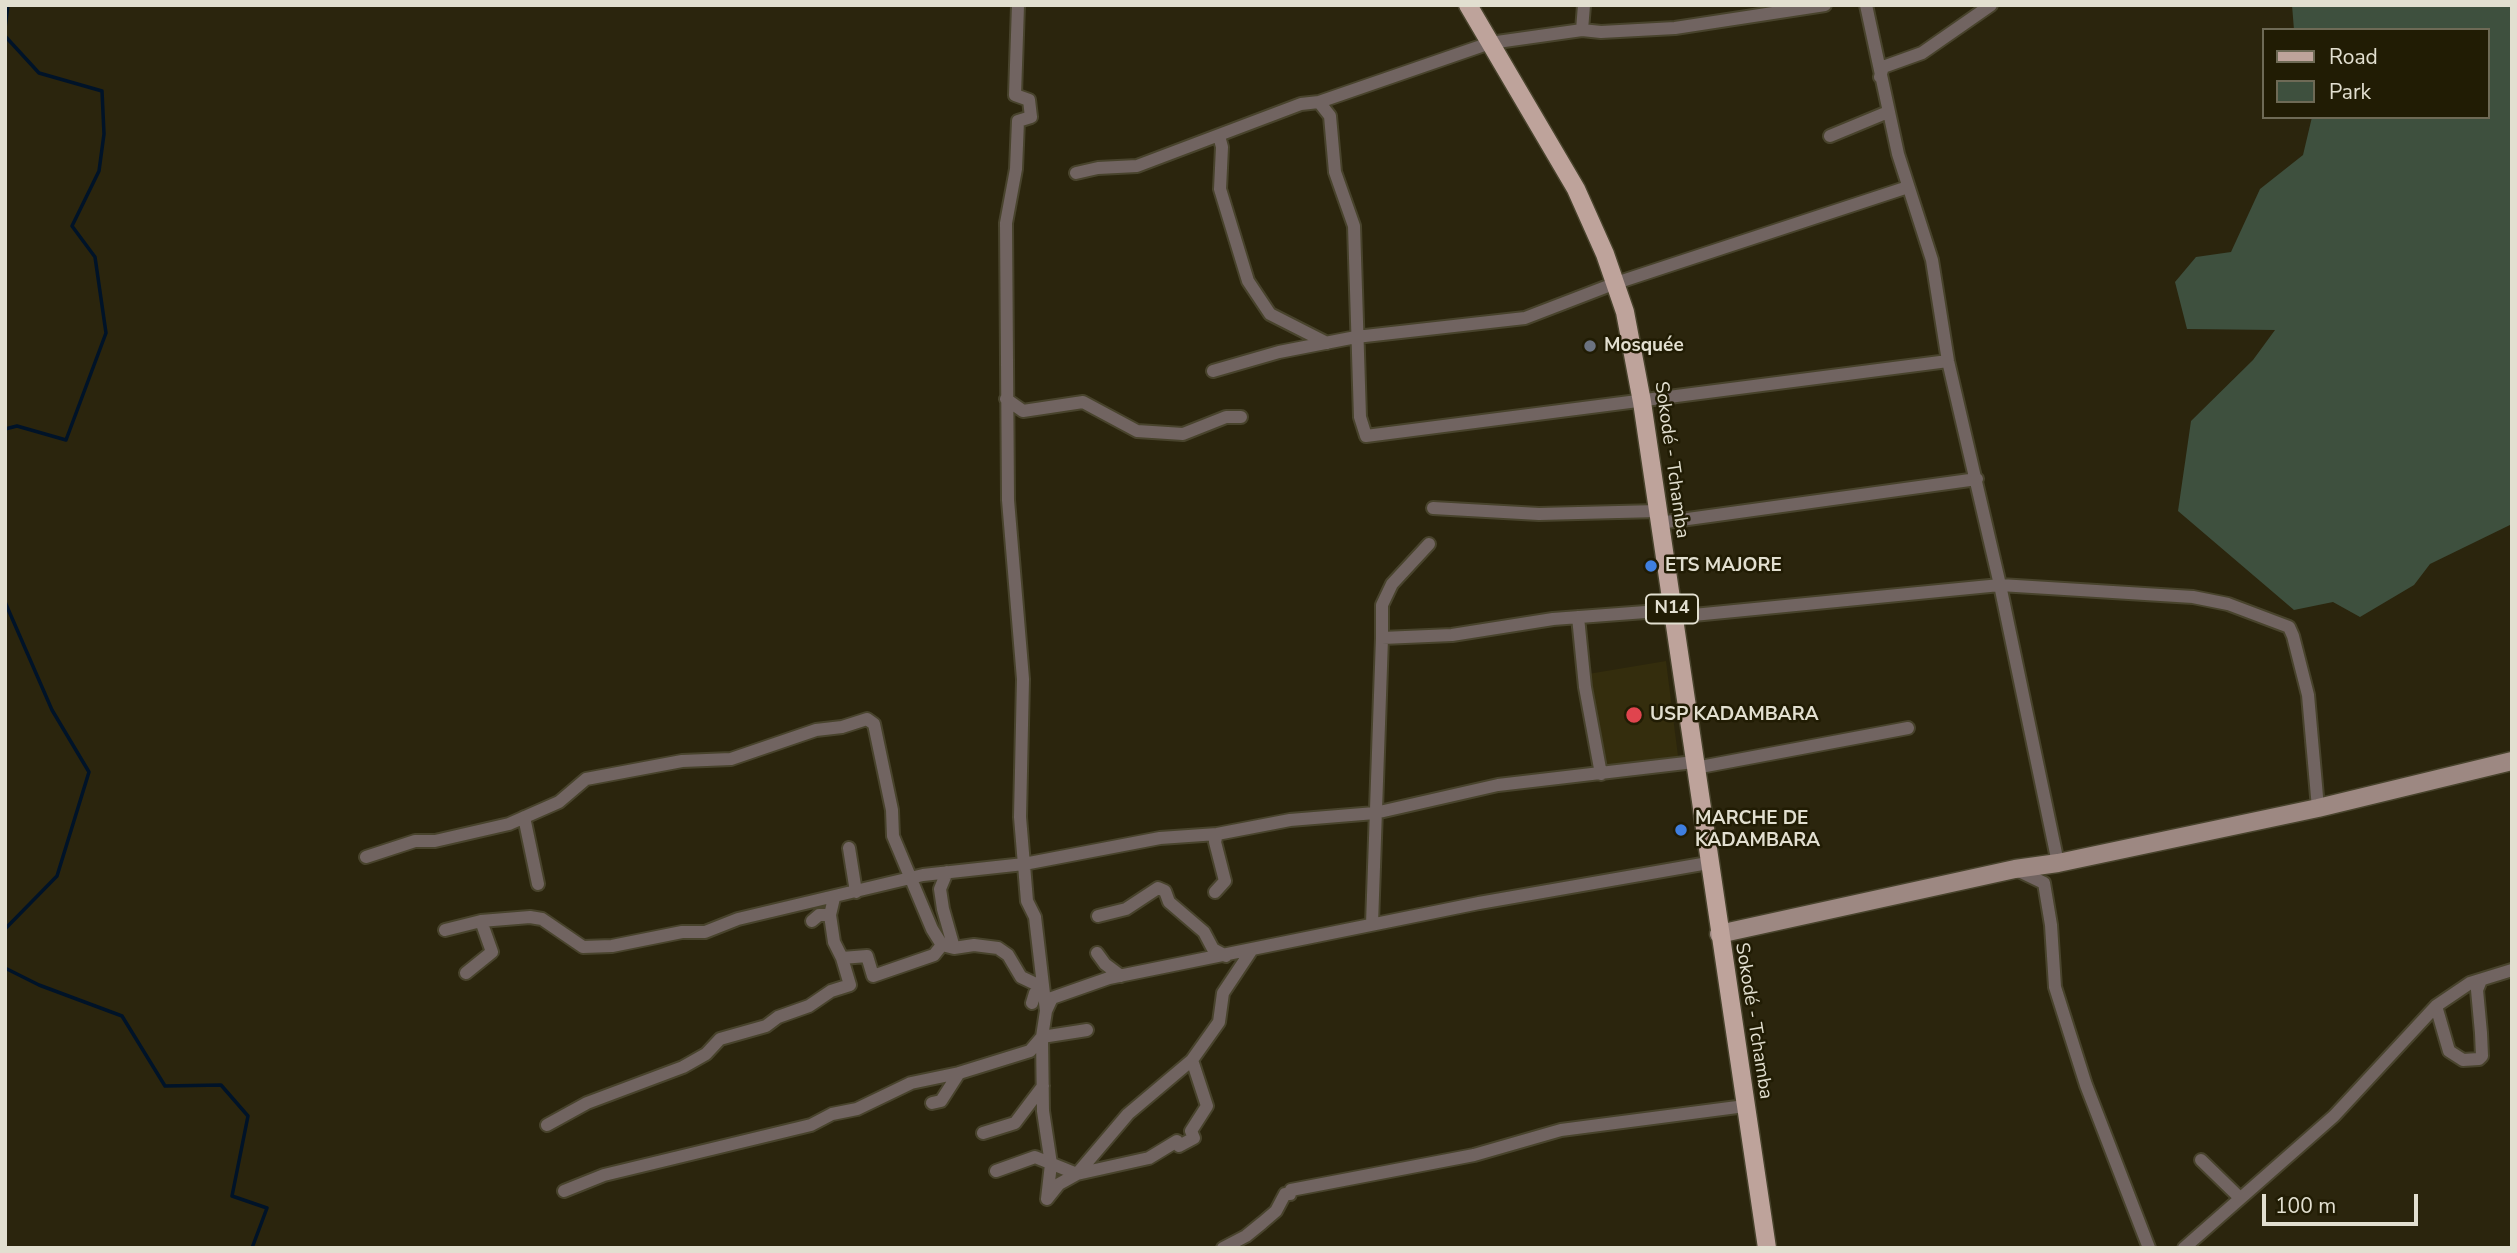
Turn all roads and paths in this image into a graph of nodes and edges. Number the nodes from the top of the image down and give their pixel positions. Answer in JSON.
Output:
{"nodes":[{"id":1,"x":1018,"y":5,"type":"edge"},
{"id":2,"x":1468,"y":5,"type":"edge"},
{"id":3,"x":1584,"y":5,"type":"edge"},
{"id":4,"x":1825,"y":5,"type":"edge"},
{"id":5,"x":1866,"y":5,"type":"edge"},
{"id":6,"x":1991,"y":5,"type":"edge"},
{"id":7,"x":1582,"y":30,"type":"junction"},
{"id":8,"x":1490,"y":43,"type":"junction"},
{"id":9,"x":1880,"y":77,"type":"junction"},
{"id":10,"x":1319,"y":102,"type":"junction"},
{"id":11,"x":1888,"y":112,"type":"junction"},
{"id":12,"x":1219,"y":136,"type":"junction"},
{"id":13,"x":1830,"y":136,"type":"dead end"},
{"id":14,"x":1076,"y":173,"type":"dead end"},
{"id":15,"x":1908,"y":187,"type":"junction"},
{"id":16,"x":1616,"y":282,"type":"junction"},
{"id":17,"x":1356,"y":337,"type":"junction"},
{"id":18,"x":1327,"y":343,"type":"junction"},
{"id":19,"x":1948,"y":361,"type":"junction"},
{"id":20,"x":1213,"y":371,"type":"dead end"},
{"id":21,"x":1006,"y":399,"type":"junction"},
{"id":22,"x":1642,"y":402,"type":"junction"},
{"id":23,"x":1241,"y":417,"type":"dead end"},
{"id":24,"x":1977,"y":479,"type":"junction"},
{"id":25,"x":1433,"y":508,"type":"dead end"},
{"id":26,"x":1658,"y":517,"type":"junction"},
{"id":27,"x":1429,"y":544,"type":"dead end"},
{"id":28,"x":2000,"y":585,"type":"junction"},
{"id":29,"x":1673,"y":613,"type":"junction"},
{"id":30,"x":1578,"y":617,"type":"junction"},
{"id":31,"x":1382,"y":638,"type":"junction"},
{"id":32,"x":1909,"y":728,"type":"dead end"},
{"id":33,"x":2512,"y":761,"type":"edge"},
{"id":34,"x":1694,"y":765,"type":"junction"},
{"id":35,"x":1601,"y":774,"type":"junction"},
{"id":36,"x":2318,"y":808,"type":"junction"},
{"id":37,"x":1375,"y":813,"type":"junction"},
{"id":38,"x":524,"y":817,"type":"junction"},
{"id":39,"x":1217,"y":834,"type":"junction"},
{"id":40,"x":1160,"y":838,"type":"junction"},
{"id":41,"x":1109,"y":847,"type":"junction"},
{"id":42,"x":849,"y":848,"type":"dead end"},
{"id":43,"x":1152,"y":852,"type":"dead end"},
{"id":44,"x":366,"y":857,"type":"dead end"},
{"id":45,"x":1121,"y":859,"type":"dead end"},
{"id":46,"x":1708,"y":863,"type":"junction"},
{"id":47,"x":2058,"y":863,"type":"junction"},
{"id":48,"x":1024,"y":864,"type":"junction"},
{"id":49,"x":2015,"y":869,"type":"junction"},
{"id":50,"x":947,"y":872,"type":"junction"},
{"id":51,"x":910,"y":878,"type":"junction"},
{"id":52,"x":538,"y":884,"type":"dead end"},
{"id":53,"x":856,"y":892,"type":"junction"},
{"id":54,"x":1214,"y":892,"type":"dead end"},
{"id":55,"x":834,"y":898,"type":"junction"},
{"id":56,"x":830,"y":915,"type":"junction"},
{"id":57,"x":1098,"y":916,"type":"dead end"},
{"id":58,"x":812,"y":921,"type":"dead end"},
{"id":59,"x":481,"y":922,"type":"junction"},
{"id":60,"x":1372,"y":924,"type":"junction"},
{"id":61,"x":445,"y":930,"type":"dead end"},
{"id":62,"x":1719,"y":934,"type":"junction"},
{"id":63,"x":948,"y":947,"type":"junction"},
{"id":64,"x":1251,"y":951,"type":"junction"},
{"id":65,"x":1097,"y":953,"type":"dead end"},
{"id":66,"x":1226,"y":956,"type":"junction"},
{"id":67,"x":842,"y":958,"type":"junction"},
{"id":68,"x":463,"y":968,"type":"dead end"},
{"id":69,"x":2512,"y":970,"type":"edge"},
{"id":70,"x":873,"y":976,"type":"junction"},
{"id":71,"x":1121,"y":976,"type":"junction"},
{"id":72,"x":2481,"y":980,"type":"junction"},
{"id":73,"x":850,"y":985,"type":"junction"},
{"id":74,"x":1042,"y":987,"type":"junction"},
{"id":75,"x":1032,"y":1003,"type":"dead end"},
{"id":76,"x":2436,"y":1006,"type":"junction"},
{"id":77,"x":1046,"y":1010,"type":"junction"},
{"id":78,"x":1087,"y":1030,"type":"dead end"},
{"id":79,"x":1042,"y":1037,"type":"junction"},
{"id":80,"x":1192,"y":1060,"type":"junction"},
{"id":81,"x":959,"y":1073,"type":"junction"},
{"id":82,"x":1043,"y":1086,"type":"junction"},
{"id":83,"x":932,"y":1103,"type":"dead end"},
{"id":84,"x":1745,"y":1106,"type":"junction"},
{"id":85,"x":547,"y":1125,"type":"dead end"},
{"id":86,"x":983,"y":1133,"type":"dead end"},
{"id":87,"x":2201,"y":1160,"type":"dead end"},
{"id":88,"x":1051,"y":1164,"type":"junction"},
{"id":89,"x":996,"y":1171,"type":"dead end"},
{"id":90,"x":1077,"y":1174,"type":"junction"},
{"id":91,"x":564,"y":1191,"type":"dead end"},
{"id":92,"x":2239,"y":1197,"type":"junction"},
{"id":93,"x":1223,"y":1248,"type":"edge"},
{"id":94,"x":1767,"y":1248,"type":"edge"},
{"id":95,"x":2149,"y":1248,"type":"edge"},
{"id":96,"x":2183,"y":1248,"type":"edge"}],
"edges":[{"from":1,"to":21,"type":"street"},
{"from":2,"to":8,"type":"main road","name":"Sokodé - Tchamba","number":"N14"},
{"from":3,"to":7,"type":"street"},
{"from":4,"to":7,"type":"street"},
{"from":5,"to":9,"type":"street"},
{"from":6,"to":9,"type":"street"},
{"from":7,"to":8,"type":"street"},
{"from":8,"to":10,"type":"street"},
{"from":8,"to":16,"type":"main road","name":"Sokodé - Tchamba","number":"N14"},
{"from":9,"to":11,"type":"street"},
{"from":10,"to":12,"type":"street"},
{"from":10,"to":17,"type":"street"},
{"from":11,"to":13,"type":"street"},
{"from":11,"to":15,"type":"street"},
{"from":12,"to":14,"type":"street"},
{"from":12,"to":18,"type":"street"},
{"from":15,"to":16,"type":"street"},
{"from":15,"to":19,"type":"street"},
{"from":16,"to":17,"type":"street"},
{"from":16,"to":22,"type":"main road","name":"Sokodé - Tchamba","number":"N14"},
{"from":17,"to":18,"type":"street"},
{"from":17,"to":22,"type":"street"},
{"from":18,"to":20,"type":"street"},
{"from":19,"to":22,"type":"street"},
{"from":19,"to":24,"type":"street"},
{"from":21,"to":23,"type":"street"},
{"from":21,"to":48,"type":"street"},
{"from":22,"to":26,"type":"main road","name":"Sokodé - Tchamba","number":"N14"},
{"from":24,"to":26,"type":"street"},
{"from":24,"to":28,"type":"street"},
{"from":25,"to":26,"type":"street"},
{"from":26,"to":29,"type":"main road","name":"Sokodé - Tchamba","number":"N14"},
{"from":27,"to":31,"type":"street"},
{"from":28,"to":29,"type":"street"},
{"from":28,"to":36,"type":"street"},
{"from":28,"to":47,"type":"street"},
{"from":29,"to":30,"type":"street"},
{"from":29,"to":34,"type":"main road","name":"Sokodé - Tchamba","number":"N14"},
{"from":30,"to":31,"type":"street"},
{"from":30,"to":35,"type":"street"},
{"from":31,"to":37,"type":"street"},
{"from":32,"to":34,"type":"street"},
{"from":33,"to":36,"type":"main road"},
{"from":34,"to":35,"type":"street"},
{"from":34,"to":46,"type":"main road","name":"Sokodé - Tchamba","number":"N14"},
{"from":35,"to":37,"type":"street"},
{"from":36,"to":47,"type":"main road"},
{"from":37,"to":39,"type":"street"},
{"from":37,"to":60,"type":"street"},
{"from":38,"to":44,"type":"street"},
{"from":38,"to":51,"type":"street"},
{"from":38,"to":52,"type":"street"},
{"from":39,"to":40,"type":"street"},
{"from":39,"to":54,"type":"street"},
{"from":40,"to":41,"type":"street"},
{"from":40,"to":43,"type":"street"},
{"from":41,"to":45,"type":"street"},
{"from":41,"to":48,"type":"street"},
{"from":42,"to":53,"type":"street"},
{"from":46,"to":60,"type":"street"},
{"from":46,"to":62,"type":"main road","name":"Sokodé - Tchamba","number":"N14"},
{"from":47,"to":49,"type":"main road"},
{"from":48,"to":50,"type":"street"},
{"from":48,"to":74,"type":"street"},
{"from":49,"to":62,"type":"main road"},
{"from":49,"to":95,"type":"street"},
{"from":50,"to":51,"type":"street"},
{"from":50,"to":63,"type":"street"},
{"from":51,"to":53,"type":"street"},
{"from":51,"to":63,"type":"street"},
{"from":53,"to":55,"type":"street"},
{"from":55,"to":56,"type":"street"},
{"from":55,"to":59,"type":"street"},
{"from":56,"to":58,"type":"street"},
{"from":56,"to":67,"type":"street"},
{"from":57,"to":66,"type":"street"},
{"from":59,"to":61,"type":"street"},
{"from":59,"to":68,"type":"street"},
{"from":60,"to":64,"type":"street"},
{"from":62,"to":84,"type":"main road","name":"Sokodé - Tchamba","number":"N14"},
{"from":63,"to":70,"type":"street"},
{"from":63,"to":74,"type":"street"},
{"from":64,"to":66,"type":"street"},
{"from":64,"to":80,"type":"street"},
{"from":65,"to":71,"type":"street"},
{"from":66,"to":71,"type":"street"},
{"from":67,"to":70,"type":"street"},
{"from":67,"to":73,"type":"street"},
{"from":69,"to":72,"type":"street"},
{"from":70,"to":73,"type":"street"},
{"from":71,"to":77,"type":"street"},
{"from":72,"to":76,"type":"street"},
{"from":72,"to":76,"type":"street"},
{"from":73,"to":85,"type":"street"},
{"from":74,"to":75,"type":"street"},
{"from":74,"to":77,"type":"street"},
{"from":76,"to":92,"type":"street"},
{"from":77,"to":79,"type":"street"},
{"from":78,"to":79,"type":"street"},
{"from":79,"to":81,"type":"street"},
{"from":79,"to":82,"type":"street"},
{"from":80,"to":90,"type":"street"},
{"from":80,"to":90,"type":"street"},
{"from":81,"to":83,"type":"street"},
{"from":81,"to":91,"type":"street"},
{"from":82,"to":86,"type":"street"},
{"from":82,"to":88,"type":"street"},
{"from":84,"to":93,"type":"street"},
{"from":84,"to":94,"type":"main road","name":"Sokodé - Tchamba","number":"N14"},
{"from":87,"to":92,"type":"street"},
{"from":88,"to":89,"type":"street"},
{"from":88,"to":90,"type":"street"},
{"from":88,"to":90,"type":"street"},
{"from":92,"to":96,"type":"street"}]}
